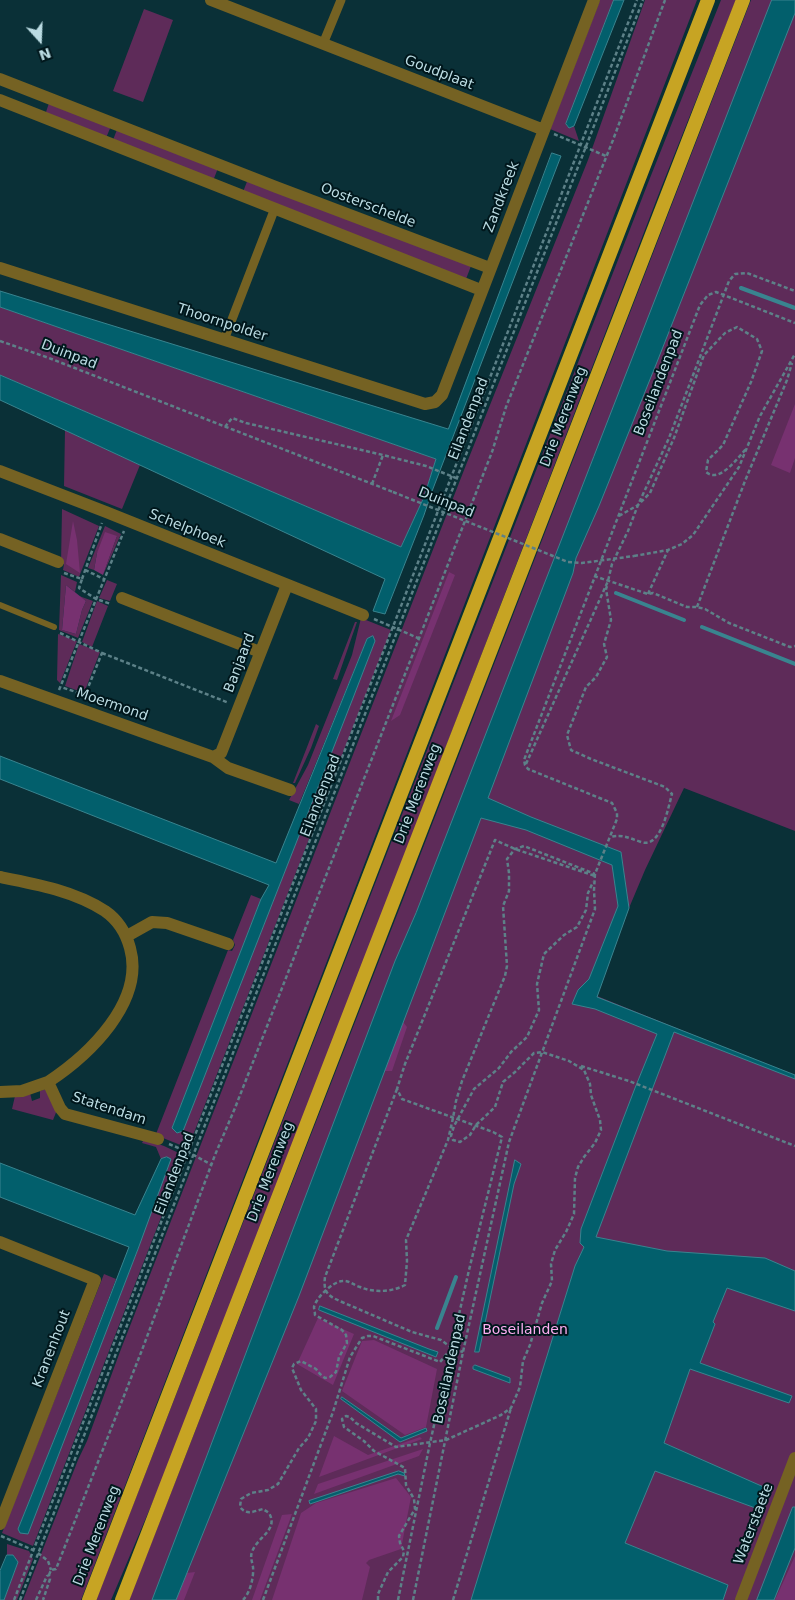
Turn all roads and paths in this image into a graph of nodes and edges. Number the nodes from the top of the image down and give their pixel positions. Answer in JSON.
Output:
{"nodes":[{"id":1,"x":211,"y":0,"type":"edge"},
{"id":2,"x":340,"y":0,"type":"edge"},
{"id":3,"x":594,"y":0,"type":"edge"},
{"id":4,"x":637,"y":0,"type":"edge"},
{"id":5,"x":643,"y":0,"type":"edge"},
{"id":6,"x":665,"y":0,"type":"edge"},
{"id":7,"x":708,"y":0,"type":"edge"},
{"id":8,"x":744,"y":0,"type":"edge"},
{"id":9,"x":323,"y":44,"type":"junction"},
{"id":10,"x":0,"y":78,"type":"edge"},
{"id":11,"x":39,"y":94,"type":"junction"},
{"id":12,"x":0,"y":100,"type":"edge"},
{"id":13,"x":31,"y":112,"type":"junction"},
{"id":14,"x":544,"y":130,"type":"junction"},
{"id":15,"x":580,"y":145,"type":"junction"},
{"id":16,"x":586,"y":147,"type":"junction"},
{"id":17,"x":606,"y":156,"type":"junction"},
{"id":18,"x":236,"y":172,"type":"junction"},
{"id":19,"x":227,"y":190,"type":"junction"},
{"id":20,"x":275,"y":208,"type":"junction"},
{"id":21,"x":0,"y":268,"type":"edge"},
{"id":22,"x":490,"y":268,"type":"junction"},
{"id":23,"x":481,"y":290,"type":"junction"},
{"id":24,"x":795,"y":291,"type":"edge"},
{"id":25,"x":723,"y":294,"type":"junction"},
{"id":26,"x":795,"y":323,"type":"edge"},
{"id":27,"x":0,"y":340,"type":"edge"},
{"id":28,"x":224,"y":340,"type":"junction"},
{"id":29,"x":795,"y":354,"type":"edge"},
{"id":30,"x":793,"y":359,"type":"junction"},
{"id":31,"x":435,"y":402,"type":"joint"},
{"id":32,"x":225,"y":427,"type":"junction"},
{"id":33,"x":747,"y":448,"type":"junction"},
{"id":34,"x":383,"y":455,"type":"junction"},
{"id":35,"x":0,"y":471,"type":"edge"},
{"id":36,"x":451,"y":476,"type":"junction"},
{"id":37,"x":456,"y":478,"type":"junction"},
{"id":38,"x":372,"y":484,"type":"junction"},
{"id":39,"x":638,"y":505,"type":"junction"},
{"id":40,"x":106,"y":512,"type":"junction"},
{"id":41,"x":618,"y":516,"type":"junction"},
{"id":42,"x":128,"y":522,"type":"junction"},
{"id":43,"x":0,"y":539,"type":"edge"},
{"id":44,"x":668,"y":550,"type":"junction"},
{"id":45,"x":58,"y":562,"type":"joint"},
{"id":46,"x":85,"y":570,"type":"junction"},
{"id":47,"x":594,"y":576,"type":"junction"},
{"id":48,"x":82,"y":578,"type":"junction"},
{"id":49,"x":104,"y":579,"type":"junction"},
{"id":50,"x":608,"y":581,"type":"junction"},
{"id":51,"x":287,"y":585,"type":"junction"},
{"id":52,"x":648,"y":594,"type":"junction"},
{"id":53,"x":122,"y":598,"type":"joint"},
{"id":54,"x":96,"y":599,"type":"junction"},
{"id":55,"x":0,"y":605,"type":"edge"},
{"id":56,"x":697,"y":607,"type":"junction"},
{"id":57,"x":363,"y":615,"type":"joint"},
{"id":58,"x":54,"y":627,"type":"joint"},
{"id":59,"x":394,"y":627,"type":"junction"},
{"id":60,"x":398,"y":629,"type":"junction"},
{"id":61,"x":418,"y":638,"type":"junction"},
{"id":62,"x":79,"y":642,"type":"junction"},
{"id":63,"x":795,"y":646,"type":"edge"},
{"id":64,"x":260,"y":652,"type":"junction"},
{"id":65,"x":102,"y":653,"type":"junction"},
{"id":66,"x":0,"y":681,"type":"edge"},
{"id":67,"x":61,"y":687,"type":"junction"},
{"id":68,"x":55,"y":701,"type":"junction"},
{"id":69,"x":239,"y":706,"type":"junction"},
{"id":70,"x":217,"y":755,"type":"junction"},
{"id":71,"x":525,"y":765,"type":"junction"},
{"id":72,"x":290,"y":790,"type":"dead end"},
{"id":73,"x":610,"y":838,"type":"junction"},
{"id":74,"x":515,"y":849,"type":"junction"},
{"id":75,"x":595,"y":875,"type":"junction"},
{"id":76,"x":0,"y":878,"type":"edge"},
{"id":77,"x":594,"y":881,"type":"junction"},
{"id":78,"x":127,"y":936,"type":"junction"},
{"id":79,"x":228,"y":944,"type":"dead end"},
{"id":80,"x":542,"y":1052,"type":"junction"},
{"id":81,"x":580,"y":1066,"type":"junction"},
{"id":82,"x":48,"y":1082,"type":"junction"},
{"id":83,"x":397,"y":1089,"type":"junction"},
{"id":84,"x":0,"y":1092,"type":"edge"},
{"id":85,"x":453,"y":1118,"type":"junction"},
{"id":86,"x":458,"y":1119,"type":"junction"},
{"id":87,"x":476,"y":1125,"type":"junction"},
{"id":88,"x":158,"y":1139,"type":"joint"},
{"id":89,"x":795,"y":1146,"type":"edge"},
{"id":90,"x":188,"y":1152,"type":"junction"},
{"id":91,"x":193,"y":1155,"type":"junction"},
{"id":92,"x":212,"y":1165,"type":"junction"},
{"id":93,"x":0,"y":1242,"type":"edge"},
{"id":94,"x":325,"y":1291,"type":"junction"},
{"id":95,"x":452,"y":1348,"type":"junction"},
{"id":96,"x":464,"y":1352,"type":"junction"},
{"id":97,"x":511,"y":1408,"type":"junction"},
{"id":98,"x":446,"y":1440,"type":"junction"},
{"id":99,"x":430,"y":1443,"type":"junction"},
{"id":100,"x":795,"y":1458,"type":"edge"},
{"id":101,"x":0,"y":1524,"type":"edge"},
{"id":102,"x":0,"y":1536,"type":"edge"},
{"id":103,"x":34,"y":1550,"type":"junction"},
{"id":104,"x":38,"y":1552,"type":"junction"},
{"id":105,"x":51,"y":1570,"type":"junction"},
{"id":106,"x":50,"y":1575,"type":"junction"},
{"id":107,"x":14,"y":1600,"type":"edge"},
{"id":108,"x":20,"y":1600,"type":"edge"},
{"id":109,"x":36,"y":1600,"type":"edge"},
{"id":110,"x":43,"y":1600,"type":"edge"},
{"id":111,"x":89,"y":1600,"type":"edge"},
{"id":112,"x":122,"y":1600,"type":"edge"},
{"id":113,"x":243,"y":1600,"type":"edge"},
{"id":114,"x":263,"y":1600,"type":"edge"},
{"id":115,"x":378,"y":1600,"type":"edge"},
{"id":116,"x":398,"y":1600,"type":"edge"},
{"id":117,"x":413,"y":1600,"type":"edge"},
{"id":118,"x":453,"y":1600,"type":"edge"},
{"id":119,"x":741,"y":1600,"type":"edge"}],
"edges":[{"from":1,"to":9,"type":"street","name":"Goudplaat"},
{"from":2,"to":9,"type":"street"},
{"from":3,"to":14,"type":"street","name":"Zandkreek"},
{"from":4,"to":15,"type":"path"},
{"from":5,"to":16,"type":"path","name":"Eilandenpad"},
{"from":6,"to":17,"type":"path"},
{"from":7,"to":111,"type":"highway","name":"Drie Merenweg"},
{"from":8,"to":112,"type":"highway","name":"Drie Merenweg"},
{"from":9,"to":14,"type":"street","name":"Goudplaat"},
{"from":10,"to":11,"type":"street","name":"Oosterschelde"},
{"from":11,"to":13,"type":"street"},
{"from":11,"to":18,"type":"street","name":"Oosterschelde"},
{"from":12,"to":13,"type":"street"},
{"from":13,"to":19,"type":"street"},
{"from":14,"to":15,"type":"path"},
{"from":14,"to":22,"type":"street","name":"Zandkreek"},
{"from":15,"to":16,"type":"path"},
{"from":15,"to":36,"type":"path"},
{"from":16,"to":17,"type":"path"},
{"from":16,"to":37,"type":"path","name":"Eilandenpad"},
{"from":17,"to":61,"type":"path"},
{"from":18,"to":19,"type":"street"},
{"from":18,"to":22,"type":"street","name":"Oosterschelde"},
{"from":19,"to":20,"type":"street"},
{"from":20,"to":23,"type":"street"},
{"from":20,"to":28,"type":"street"},
{"from":21,"to":28,"type":"street","name":"Thoornpolder"},
{"from":22,"to":23,"type":"street","name":"Zandkreek"},
{"from":23,"to":31,"type":"street","name":"Zandkreek"},
{"from":24,"to":25,"type":"path"},
{"from":25,"to":26,"type":"path"},
{"from":25,"to":39,"type":"path"},
{"from":25,"to":41,"type":"path","name":"Boseilandenpad"},
{"from":27,"to":32,"type":"path","name":"Duinpad"},
{"from":28,"to":31,"type":"street","name":"Thoornpolder"},
{"from":29,"to":30,"type":"path","name":"Duinpad"},
{"from":30,"to":33,"type":"path","name":"Duinpad"},
{"from":30,"to":56,"type":"path"},
{"from":32,"to":34,"type":"path"},
{"from":32,"to":38,"type":"path","name":"Duinpad"},
{"from":33,"to":39,"type":"path"},
{"from":33,"to":44,"type":"path","name":"Duinpad"},
{"from":34,"to":36,"type":"path"},
{"from":34,"to":38,"type":"path"},
{"from":35,"to":40,"type":"street","name":"Schelphoek"},
{"from":36,"to":37,"type":"path"},
{"from":36,"to":59,"type":"path"},
{"from":37,"to":60,"type":"path","name":"Eilandenpad"},
{"from":38,"to":44,"type":"path","name":"Duinpad","bridge":true},
{"from":39,"to":41,"type":"path"},
{"from":39,"to":50,"type":"path"},
{"from":40,"to":42,"type":"street","name":"Schelphoek"},
{"from":40,"to":46,"type":"path"},
{"from":41,"to":47,"type":"path","name":"Boseilandenpad"},
{"from":42,"to":49,"type":"path"},
{"from":42,"to":51,"type":"street","name":"Schelphoek"},
{"from":43,"to":45,"type":"street"},
{"from":44,"to":52,"type":"path"},
{"from":45,"to":48,"type":"path"},
{"from":46,"to":48,"type":"path"},
{"from":46,"to":49,"type":"path"},
{"from":47,"to":50,"type":"path"},
{"from":47,"to":71,"type":"path","name":"Boseilandenpad"},
{"from":48,"to":54,"type":"path"},
{"from":49,"to":54,"type":"path"},
{"from":50,"to":52,"type":"path"},
{"from":50,"to":71,"type":"path"},
{"from":50,"to":73,"type":"path"},
{"from":51,"to":57,"type":"street","name":"Schelphoek"},
{"from":51,"to":64,"type":"street","name":"Banjaard"},
{"from":52,"to":56,"type":"path"},
{"from":53,"to":54,"type":"path"},
{"from":53,"to":64,"type":"street"},
{"from":54,"to":62,"type":"path"},
{"from":55,"to":58,"type":"lane"},
{"from":56,"to":63,"type":"path"},
{"from":57,"to":59,"type":"path"},
{"from":58,"to":62,"type":"path"},
{"from":59,"to":60,"type":"path"},
{"from":59,"to":90,"type":"path"},
{"from":60,"to":61,"type":"path"},
{"from":60,"to":91,"type":"path","name":"Eilandenpad"},
{"from":61,"to":92,"type":"path"},
{"from":62,"to":65,"type":"path"},
{"from":62,"to":67,"type":"path"},
{"from":64,"to":69,"type":"street","name":"Banjaard"},
{"from":65,"to":67,"type":"path"},
{"from":65,"to":69,"type":"path"},
{"from":66,"to":68,"type":"street","name":"Moermond"},
{"from":67,"to":68,"type":"path"},
{"from":68,"to":70,"type":"street","name":"Moermond"},
{"from":69,"to":70,"type":"street","name":"Banjaard"},
{"from":70,"to":72,"type":"street","name":"Moermond"},
{"from":71,"to":73,"type":"path"},
{"from":73,"to":75,"type":"path"},
{"from":74,"to":75,"type":"path"},
{"from":74,"to":75,"type":"path"},
{"from":74,"to":83,"type":"path"},
{"from":74,"to":85,"type":"path"},
{"from":75,"to":77,"type":"path"},
{"from":76,"to":78,"type":"street"},
{"from":77,"to":80,"type":"path","name":"Boseilandenpad"},
{"from":77,"to":86,"type":"path"},
{"from":78,"to":79,"type":"street"},
{"from":78,"to":82,"type":"street"},
{"from":80,"to":81,"type":"path"},
{"from":80,"to":87,"type":"path"},
{"from":80,"to":96,"type":"path","name":"Boseilandenpad"},
{"from":81,"to":89,"type":"path"},
{"from":81,"to":97,"type":"path"},
{"from":82,"to":84,"type":"street"},
{"from":82,"to":88,"type":"street","name":"Statendam"},
{"from":83,"to":85,"type":"path"},
{"from":83,"to":94,"type":"path"},
{"from":85,"to":86,"type":"path"},
{"from":85,"to":94,"type":"path"},
{"from":86,"to":87,"type":"path"},
{"from":86,"to":87,"type":"path"},
{"from":87,"to":95,"type":"path"},
{"from":88,"to":90,"type":"path","name":"Statendam"},
{"from":90,"to":91,"type":"path","name":"Statendam"},
{"from":90,"to":103,"type":"path"},
{"from":91,"to":92,"type":"path","name":"Statendam"},
{"from":91,"to":104,"type":"path","name":"Eilandenpad"},
{"from":92,"to":105,"type":"path"},
{"from":93,"to":101,"type":"street","name":"Kranenhout"},
{"from":94,"to":95,"type":"path"},
{"from":94,"to":113,"type":"path"},
{"from":95,"to":96,"type":"path"},
{"from":95,"to":99,"type":"path"},
{"from":95,"to":114,"type":"path"},
{"from":96,"to":98,"type":"path","name":"Boseilandenpad"},
{"from":97,"to":98,"type":"path"},
{"from":97,"to":118,"type":"path"},
{"from":98,"to":99,"type":"path"},
{"from":98,"to":117,"type":"path","name":"Boseilandenpad"},
{"from":99,"to":115,"type":"path"},
{"from":99,"to":116,"type":"path"},
{"from":100,"to":119,"type":"street","name":"Waterstaete"},
{"from":102,"to":103,"type":"path"},
{"from":103,"to":104,"type":"path"},
{"from":103,"to":107,"type":"path"},
{"from":104,"to":105,"type":"path"},
{"from":104,"to":108,"type":"path","name":"Eilandenpad"},
{"from":105,"to":106,"type":"path"},
{"from":106,"to":109,"type":"path"},
{"from":106,"to":110,"type":"path"}]}
